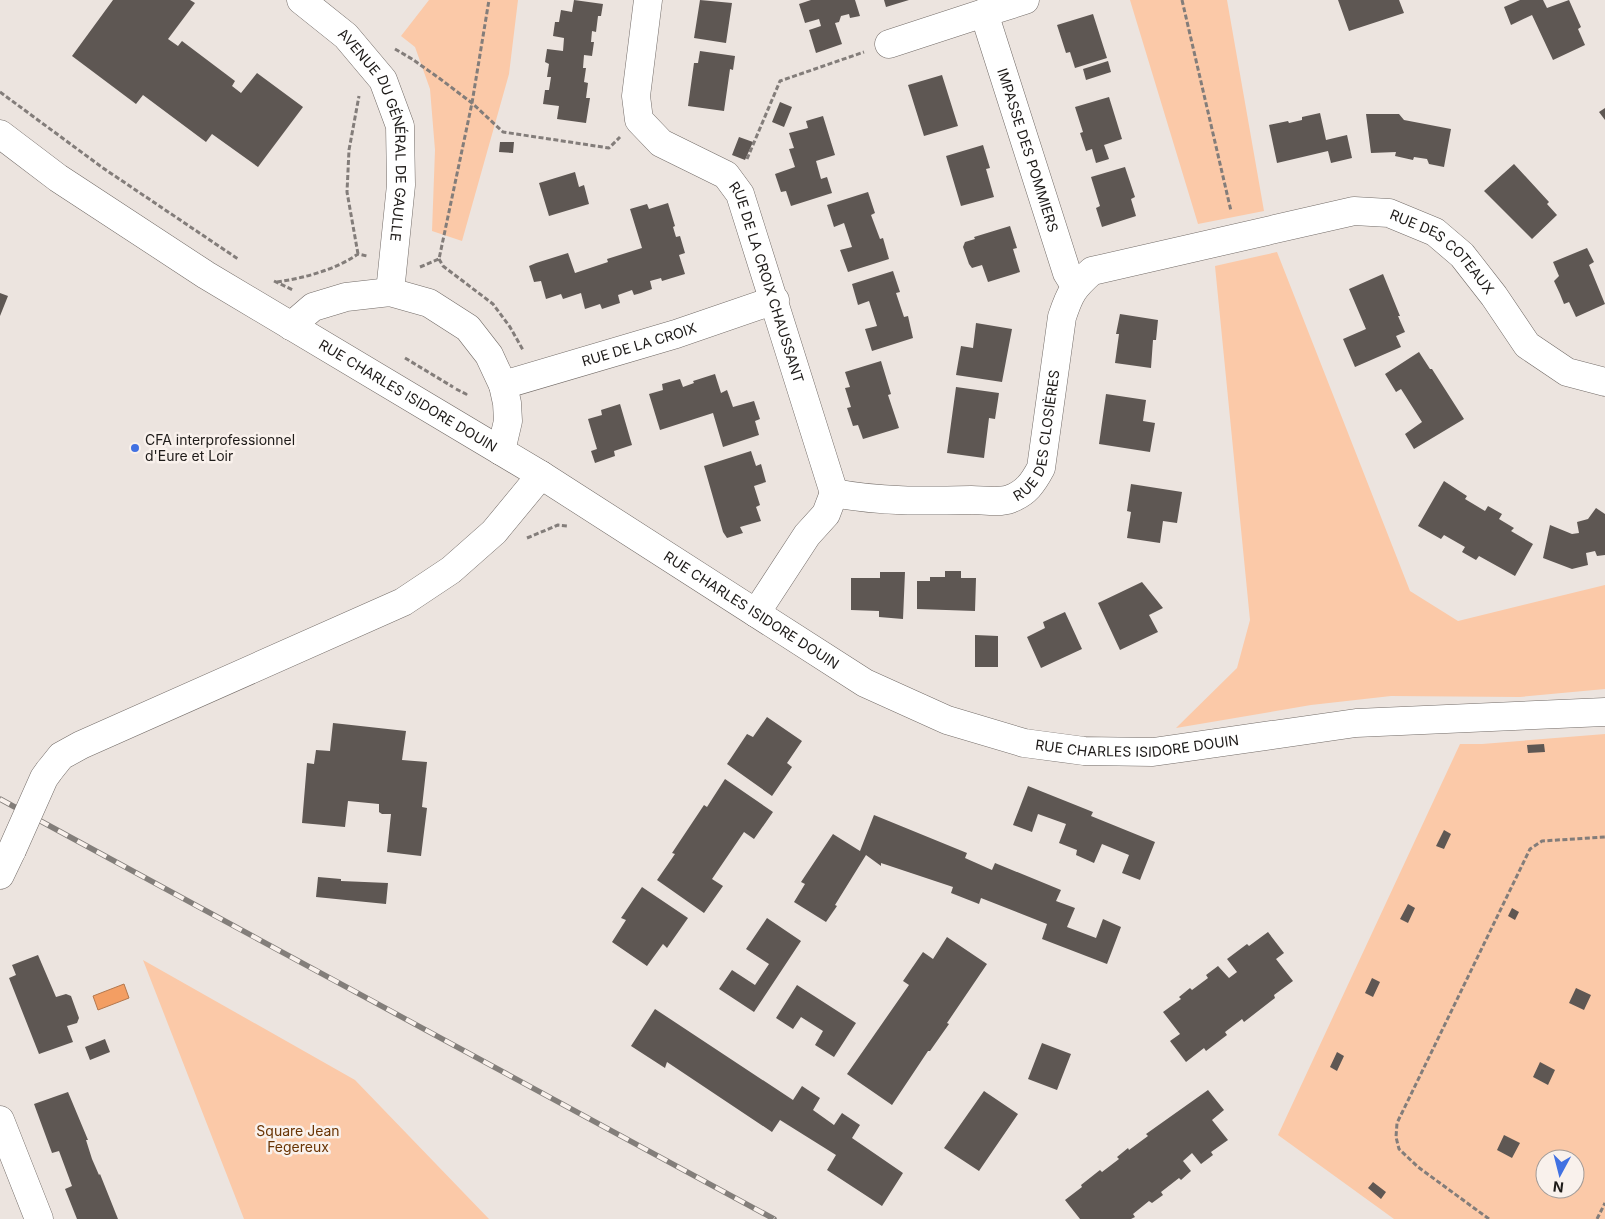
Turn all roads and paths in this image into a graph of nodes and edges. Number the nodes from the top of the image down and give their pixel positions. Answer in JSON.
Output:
{"nodes":[{"id":1,"x":301,"y":0,"type":"edge"},
{"id":2,"x":648,"y":0,"type":"edge"},
{"id":3,"x":1025,"y":0,"type":"edge"},
{"id":4,"x":1182,"y":0,"type":"edge"},
{"id":5,"x":984,"y":13,"type":"junction"},
{"id":6,"x":889,"y":44,"type":"joint"},
{"id":7,"x":363,"y":56,"type":"junction"},
{"id":8,"x":0,"y":92,"type":"edge"},
{"id":9,"x":639,"y":120,"type":"junction"},
{"id":10,"x":0,"y":134,"type":"edge"},
{"id":11,"x":736,"y":188,"type":"junction"},
{"id":12,"x":1241,"y":237,"type":"junction"},
{"id":13,"x":358,"y":254,"type":"dead end"},
{"id":14,"x":242,"y":262,"type":"dead end"},
{"id":15,"x":270,"y":279,"type":"dead end"},
{"id":16,"x":276,"y":282,"type":"dead end"},
{"id":17,"x":1075,"y":286,"type":"junction"},
{"id":18,"x":390,"y":292,"type":"junction"},
{"id":19,"x":775,"y":300,"type":"junction"},
{"id":20,"x":291,"y":326,"type":"junction"},
{"id":21,"x":1605,"y":382,"type":"edge"},
{"id":22,"x":503,"y":385,"type":"junction"},
{"id":23,"x":501,"y":451,"type":"junction"},
{"id":24,"x":541,"y":476,"type":"junction"},
{"id":25,"x":834,"y":494,"type":"junction"},
{"id":26,"x":577,"y":528,"type":"dead end"},
{"id":27,"x":490,"y":536,"type":"junction"},
{"id":28,"x":756,"y":613,"type":"junction"},
{"id":29,"x":1605,"y":712,"type":"edge"},
{"id":30,"x":1605,"y":837,"type":"edge"},
{"id":31,"x":4,"y":865,"type":"edge"},
{"id":32,"x":0,"y":1120,"type":"edge"},
{"id":33,"x":1605,"y":1203,"type":"edge"},
{"id":34,"x":39,"y":1219,"type":"edge"},
{"id":35,"x":1489,"y":1219,"type":"edge"},
{"id":36,"x":1597,"y":1219,"type":"edge"}],
"edges":[{"from":1,"to":7,"type":"street","name":"AVENUE DU GÉNÉRAL DE GAULLE"},
{"from":2,"to":9,"type":"street"},
{"from":3,"to":5,"type":"street"},
{"from":4,"to":12,"type":"path"},
{"from":5,"to":6,"type":"street"},
{"from":5,"to":17,"type":"street","name":"IMPASSE DES POMMIERS"},
{"from":6,"to":11,"type":"path"},
{"from":7,"to":9,"type":"path"},
{"from":7,"to":13,"type":"path"},
{"from":7,"to":18,"type":"street","name":"AVENUE DU GÉNÉRAL DE GAULLE"},
{"from":8,"to":14,"type":"path"},
{"from":9,"to":11,"type":"street","name":"RUE DE LA CROIX CHAUSSANT"},
{"from":10,"to":20,"type":"street","name":"RUE CHARLES ISIDORE DOUIN"},
{"from":11,"to":19,"type":"street","name":"RUE DE LA CROIX CHAUSSANT"},
{"from":12,"to":17,"type":"street","name":"RUE DES CLOSIÈRES"},
{"from":12,"to":21,"type":"street","name":"RUE DES COTEAUX"},
{"from":15,"to":16,"type":"path"},
{"from":17,"to":25,"type":"street","name":"RUE DES CLOSIÈRES"},
{"from":18,"to":20,"type":"street"},
{"from":18,"to":22,"type":"street"},
{"from":19,"to":22,"type":"street","name":"RUE DE LA CROIX"},
{"from":19,"to":25,"type":"street","name":"RUE DE LA CROIX CHAUSSANT"},
{"from":20,"to":23,"type":"street","name":"RUE CHARLES ISIDORE DOUIN"},
{"from":22,"to":23,"type":"street"},
{"from":23,"to":24,"type":"street","name":"RUE CHARLES ISIDORE DOUIN"},
{"from":24,"to":27,"type":"street"},
{"from":24,"to":28,"type":"street","name":"RUE CHARLES ISIDORE DOUIN"},
{"from":25,"to":28,"type":"street"},
{"from":26,"to":27,"type":"path"},
{"from":27,"to":31,"type":"street","bridge":true},
{"from":28,"to":29,"type":"street","name":"RUE CHARLES ISIDORE DOUIN"},
{"from":30,"to":35,"type":"path"},
{"from":32,"to":34,"type":"street"},
{"from":33,"to":36,"type":"path"}]}
